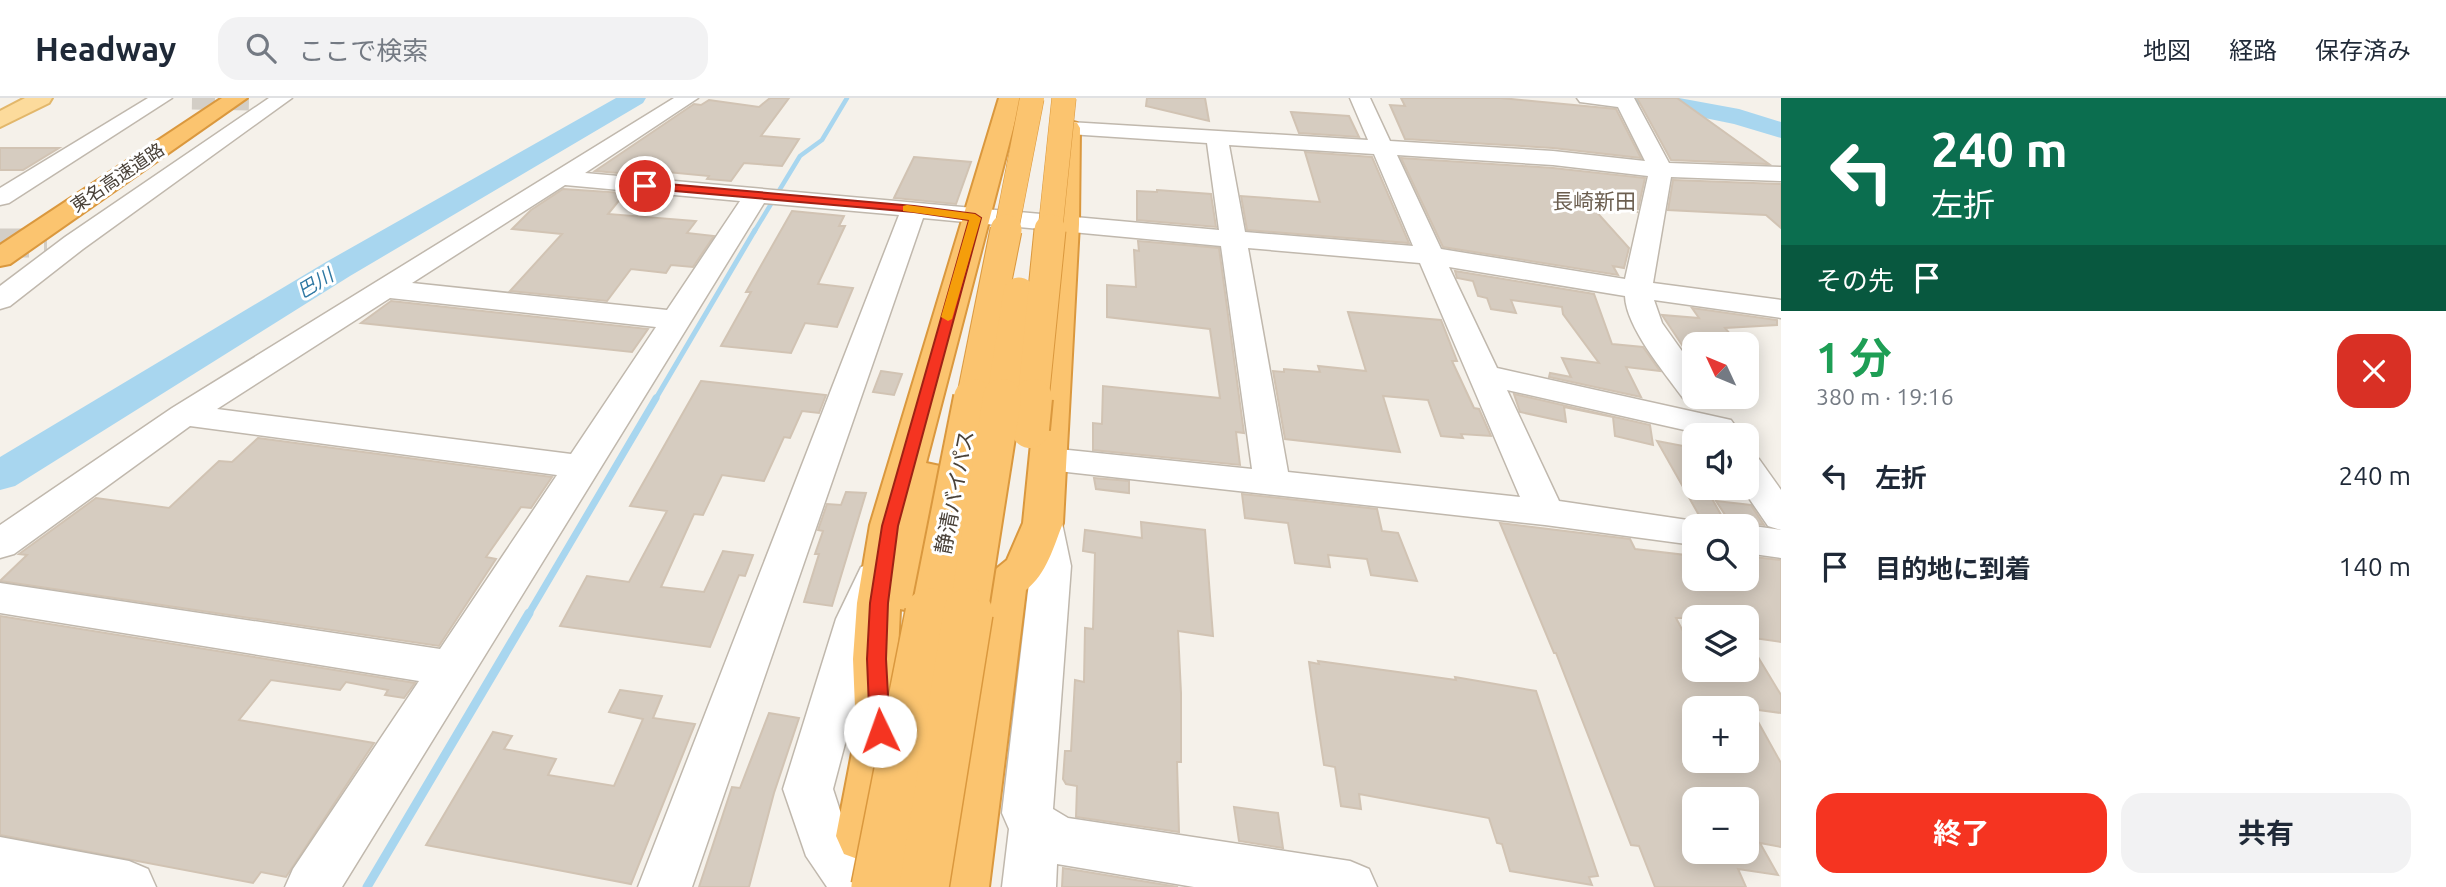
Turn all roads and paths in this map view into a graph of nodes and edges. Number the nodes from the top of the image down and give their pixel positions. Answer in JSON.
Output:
{"nodes":[{"id":1,"x":41,"y":98,"type":"edge"},
{"id":2,"x":162,"y":98,"type":"edge"},
{"id":3,"x":209,"y":98,"type":"edge"},
{"id":4,"x":688,"y":98,"type":"edge"},
{"id":5,"x":1010,"y":98,"type":"edge"},
{"id":6,"x":1021,"y":98,"type":"edge"},
{"id":7,"x":1032,"y":98,"type":"edge"},
{"id":8,"x":1360,"y":98,"type":"edge"},
{"id":9,"x":1587,"y":98,"type":"edge"},
{"id":10,"x":244,"y":99,"type":"edge"},
{"id":11,"x":280,"y":99,"type":"edge"},
{"id":12,"x":1625,"y":100,"type":"edge"},
{"id":13,"x":1063,"y":105,"type":"edge"},
{"id":14,"x":0,"y":120,"type":"edge"},
{"id":15,"x":1217,"y":138,"type":"junction"},
{"id":16,"x":1384,"y":148,"type":"junction"},
{"id":17,"x":1661,"y":170,"type":"junction"},
{"id":18,"x":1781,"y":174,"type":"edge"},
{"id":19,"x":561,"y":178,"type":"junction"},
{"id":20,"x":756,"y":196,"type":"junction"},
{"id":21,"x":0,"y":198,"type":"edge"},
{"id":22,"x":914,"y":209,"type":"junction"},
{"id":23,"x":975,"y":218,"type":"junction"},
{"id":24,"x":1066,"y":224,"type":"junction"},
{"id":25,"x":0,"y":235,"type":"edge"},
{"id":26,"x":1235,"y":240,"type":"junction"},
{"id":27,"x":1433,"y":256,"type":"junction"},
{"id":28,"x":0,"y":258,"type":"edge"},
{"id":29,"x":384,"y":289,"type":"junction"},
{"id":30,"x":1637,"y":289,"type":"junction"},
{"id":31,"x":0,"y":300,"type":"edge"},
{"id":32,"x":1781,"y":309,"type":"edge"},
{"id":33,"x":676,"y":320,"type":"junction"},
{"id":34,"x":1682,"y":374,"type":"edge"},
{"id":35,"x":1483,"y":375,"type":"junction"},
{"id":36,"x":184,"y":415,"type":"junction"},
{"id":37,"x":1688,"y":423,"type":"edge"},
{"id":38,"x":1040,"y":444,"type":"junction"},
{"id":39,"x":580,"y":467,"type":"junction"},
{"id":40,"x":1272,"y":484,"type":"junction"},
{"id":41,"x":1759,"y":486,"type":"edge"},
{"id":42,"x":1545,"y":512,"type":"junction"},
{"id":43,"x":1781,"y":517,"type":"edge"},
{"id":44,"x":1043,"y":523,"type":"junction"},
{"id":45,"x":1682,"y":530,"type":"edge"},
{"id":46,"x":1759,"y":541,"type":"edge"},
{"id":47,"x":0,"y":544,"type":"edge"},
{"id":48,"x":1781,"y":544,"type":"edge"},
{"id":49,"x":887,"y":548,"type":"junction"},
{"id":50,"x":1006,"y":584,"type":"junction"},
{"id":51,"x":0,"y":598,"type":"edge"},
{"id":52,"x":452,"y":669,"type":"junction"},
{"id":53,"x":880,"y":731,"type":"junction"},
{"id":54,"x":1035,"y":826,"type":"junction"},
{"id":55,"x":0,"y":862,"type":"edge"},
{"id":56,"x":862,"y":885,"type":"edge"},
{"id":57,"x":130,"y":887,"type":"edge"},
{"id":58,"x":313,"y":887,"type":"edge"},
{"id":59,"x":665,"y":887,"type":"edge"},
{"id":60,"x":924,"y":887,"type":"edge"},
{"id":61,"x":961,"y":887,"type":"edge"},
{"id":62,"x":1029,"y":887,"type":"edge"},
{"id":63,"x":1350,"y":887,"type":"edge"}],
"edges":[{"from":1,"to":14,"type":"main road"},
{"from":2,"to":21,"type":"street"},
{"from":3,"to":25,"type":"highway","name":"東名高速道路"},
{"from":4,"to":19,"type":"street"},
{"from":5,"to":23,"type":"highway"},
{"from":6,"to":53,"type":"highway"},
{"from":7,"to":56,"type":"highway","name":"静清バイパス","bridge":true},
{"from":8,"to":16,"type":"street"},
{"from":9,"to":12,"type":"street"},
{"from":10,"to":11,"type":"street"},
{"from":10,"to":28,"type":"highway","name":"東名高速道路"},
{"from":11,"to":31,"type":"street"},
{"from":12,"to":17,"type":"street"},
{"from":13,"to":15,"type":"street"},
{"from":13,"to":24,"type":"highway"},
{"from":13,"to":38,"type":"highway","bridge":true},
{"from":13,"to":60,"type":"highway","name":"静清バイパス","bridge":true},
{"from":15,"to":16,"type":"street"},
{"from":15,"to":26,"type":"street"},
{"from":16,"to":17,"type":"street"},
{"from":16,"to":27,"type":"street"},
{"from":17,"to":18,"type":"street"},
{"from":17,"to":30,"type":"street"},
{"from":19,"to":20,"type":"street"},
{"from":19,"to":29,"type":"street"},
{"from":20,"to":22,"type":"street"},
{"from":20,"to":33,"type":"street"},
{"from":22,"to":23,"type":"street"},
{"from":22,"to":59,"type":"street"},
{"from":23,"to":24,"type":"street"},
{"from":23,"to":49,"type":"highway"},
{"from":24,"to":26,"type":"street"},
{"from":24,"to":38,"type":"highway"},
{"from":26,"to":27,"type":"street"},
{"from":26,"to":40,"type":"street"},
{"from":27,"to":30,"type":"street"},
{"from":27,"to":35,"type":"street"},
{"from":29,"to":33,"type":"street"},
{"from":29,"to":36,"type":"street"},
{"from":30,"to":32,"type":"street"},
{"from":30,"to":34,"type":"street"},
{"from":33,"to":39,"type":"street"},
{"from":35,"to":37,"type":"street"},
{"from":35,"to":42,"type":"street"},
{"from":36,"to":39,"type":"street"},
{"from":36,"to":47,"type":"street"},
{"from":38,"to":40,"type":"street"},
{"from":38,"to":44,"type":"highway"},
{"from":38,"to":50,"type":"highway"},
{"from":39,"to":52,"type":"street"},
{"from":40,"to":42,"type":"street"},
{"from":41,"to":43,"type":"street"},
{"from":42,"to":45,"type":"street"},
{"from":44,"to":50,"type":"highway"},
{"from":44,"to":54,"type":"street"},
{"from":46,"to":48,"type":"street"},
{"from":49,"to":53,"type":"highway"},
{"from":49,"to":56,"type":"street"},
{"from":50,"to":61,"type":"highway"},
{"from":51,"to":52,"type":"street"},
{"from":52,"to":58,"type":"street"},
{"from":53,"to":56,"type":"highway"},
{"from":54,"to":62,"type":"street"},
{"from":54,"to":63,"type":"street"},
{"from":55,"to":57,"type":"street"}]}
